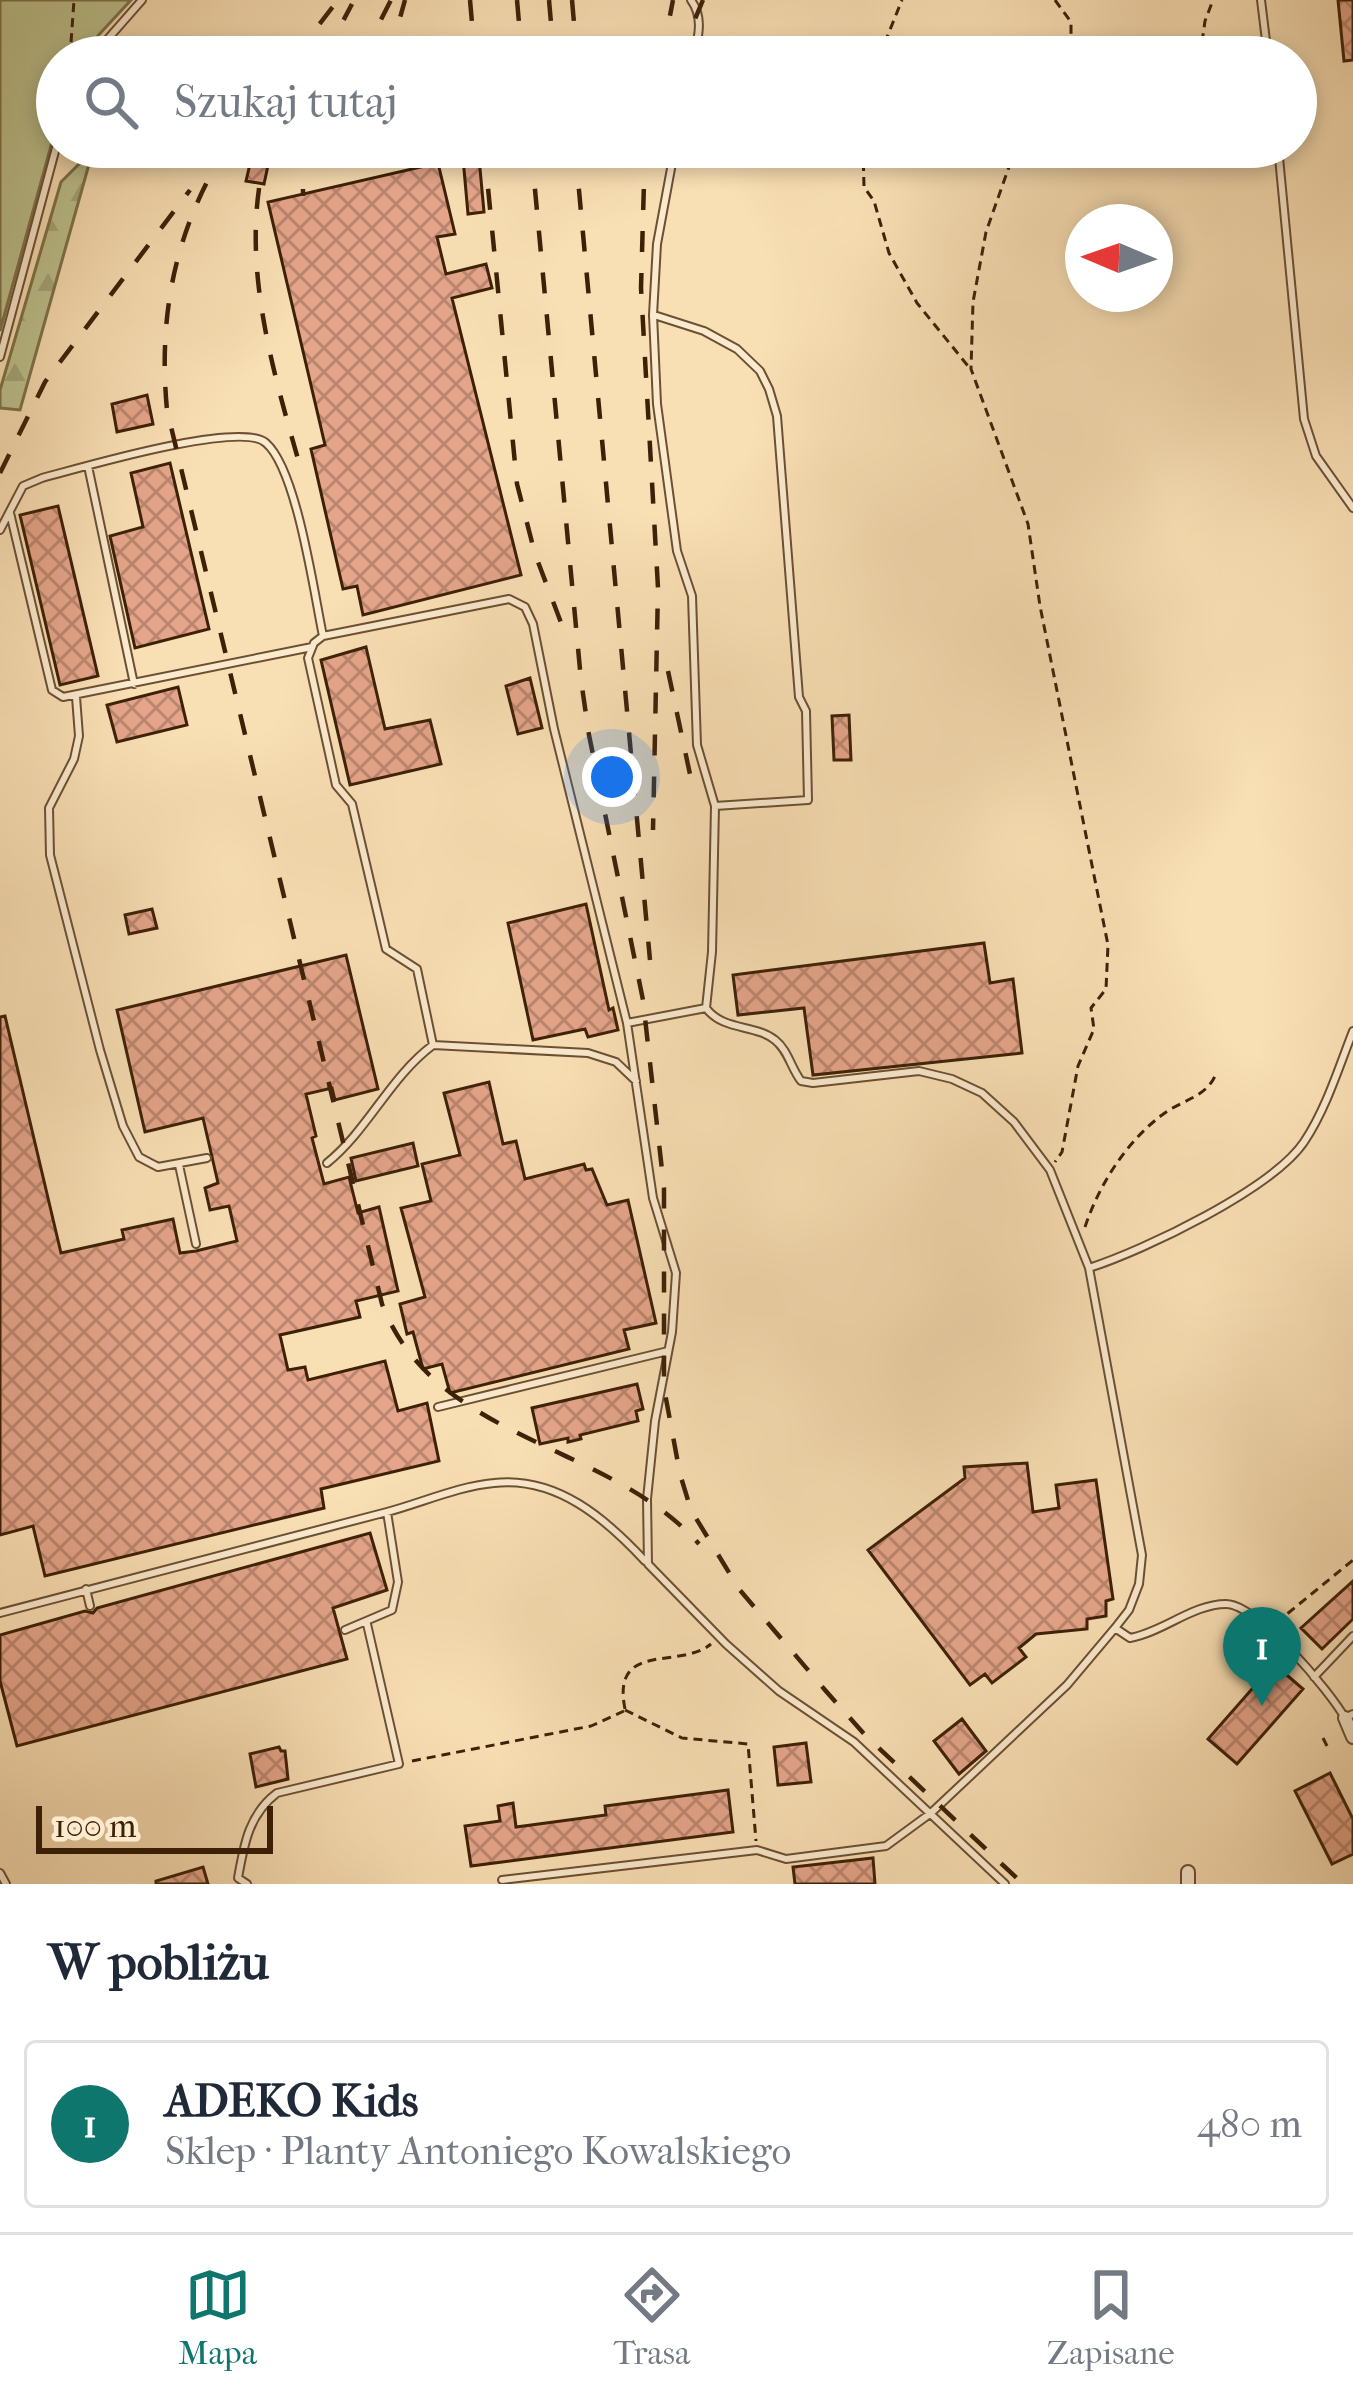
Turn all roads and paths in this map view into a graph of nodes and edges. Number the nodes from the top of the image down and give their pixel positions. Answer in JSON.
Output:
{"nodes":[{"id":1,"x":74,"y":0,"type":"edge"},
{"id":2,"x":142,"y":0,"type":"edge"},
{"id":3,"x":691,"y":0,"type":"edge"},
{"id":4,"x":902,"y":0,"type":"edge"},
{"id":5,"x":1055,"y":0,"type":"edge"},
{"id":6,"x":1213,"y":0,"type":"edge"},
{"id":7,"x":1261,"y":0,"type":"edge"},
{"id":8,"x":71,"y":36,"type":"edge"},
{"id":9,"x":110,"y":36,"type":"edge"},
{"id":10,"x":697,"y":36,"type":"edge"},
{"id":11,"x":887,"y":36,"type":"edge"},
{"id":12,"x":1071,"y":36,"type":"edge"},
{"id":13,"x":1203,"y":36,"type":"edge"},
{"id":14,"x":1265,"y":36,"type":"edge"},
{"id":15,"x":51,"y":168,"type":"edge"},
{"id":16,"x":671,"y":168,"type":"edge"},
{"id":17,"x":864,"y":168,"type":"edge"},
{"id":18,"x":1009,"y":168,"type":"edge"},
{"id":19,"x":1280,"y":168,"type":"edge"},
{"id":20,"x":652,"y":314,"type":"junction"},
{"id":21,"x":0,"y":357,"type":"edge"},
{"id":22,"x":970,"y":369,"type":"junction"},
{"id":23,"x":88,"y":466,"type":"junction"},
{"id":24,"x":1353,"y":508,"type":"edge"},
{"id":25,"x":9,"y":509,"type":"junction"},
{"id":26,"x":0,"y":530,"type":"edge"},
{"id":27,"x":323,"y":636,"type":"junction"},
{"id":28,"x":312,"y":647,"type":"junction"},
{"id":29,"x":134,"y":684,"type":"junction"},
{"id":30,"x":76,"y":697,"type":"junction"},
{"id":31,"x":715,"y":806,"type":"junction"},
{"id":32,"x":706,"y":1008,"type":"junction"},
{"id":33,"x":627,"y":1023,"type":"junction"},
{"id":34,"x":1353,"y":1031,"type":"edge"},
{"id":35,"x":434,"y":1045,"type":"junction"},
{"id":36,"x":1215,"y":1076,"type":"dead end"},
{"id":37,"x":639,"y":1084,"type":"junction"},
{"id":38,"x":208,"y":1158,"type":"dead end"},
{"id":39,"x":327,"y":1163,"type":"dead end"},
{"id":40,"x":179,"y":1165,"type":"junction"},
{"id":41,"x":1050,"y":1170,"type":"junction"},
{"id":42,"x":196,"y":1244,"type":"dead end"},
{"id":43,"x":1080,"y":1246,"type":"junction"},
{"id":44,"x":1089,"y":1268,"type":"junction"},
{"id":45,"x":669,"y":1351,"type":"junction"},
{"id":46,"x":438,"y":1406,"type":"dead end"},
{"id":47,"x":387,"y":1512,"type":"junction"},
{"id":48,"x":1353,"y":1559,"type":"edge"},
{"id":49,"x":648,"y":1564,"type":"junction"},
{"id":50,"x":86,"y":1589,"type":"junction"},
{"id":51,"x":90,"y":1606,"type":"dead end"},
{"id":52,"x":0,"y":1613,"type":"edge"},
{"id":53,"x":368,"y":1624,"type":"junction"},
{"id":54,"x":1114,"y":1628,"type":"junction"},
{"id":55,"x":344,"y":1630,"type":"dead end"},
{"id":56,"x":1270,"y":1630,"type":"junction"},
{"id":57,"x":1353,"y":1636,"type":"edge"},
{"id":58,"x":719,"y":1637,"type":"junction"},
{"id":59,"x":1314,"y":1677,"type":"junction"},
{"id":60,"x":626,"y":1710,"type":"junction"},
{"id":61,"x":1349,"y":1716,"type":"edge"},
{"id":62,"x":1353,"y":1737,"type":"edge"},
{"id":63,"x":1323,"y":1738,"type":"dead end"},
{"id":64,"x":1327,"y":1746,"type":"dead end"},
{"id":65,"x":399,"y":1764,"type":"junction"},
{"id":66,"x":931,"y":1814,"type":"junction"},
{"id":67,"x":757,"y":1850,"type":"junction"},
{"id":68,"x":0,"y":1873,"type":"edge"},
{"id":69,"x":502,"y":1880,"type":"dead end"},
{"id":70,"x":6,"y":1884,"type":"edge"},
{"id":71,"x":247,"y":1884,"type":"edge"},
{"id":72,"x":1004,"y":1884,"type":"edge"}],
"edges":[{"from":1,"to":8,"type":"path"},
{"from":2,"to":9,"type":"lane"},
{"from":3,"to":10,"type":"lane"},
{"from":4,"to":11,"type":"path"},
{"from":5,"to":12,"type":"path"},
{"from":6,"to":13,"type":"path"},
{"from":7,"to":14,"type":"lane"},
{"from":15,"to":21,"type":"lane"},
{"from":16,"to":20,"type":"lane"},
{"from":17,"to":22,"type":"path"},
{"from":18,"to":22,"type":"path"},
{"from":19,"to":24,"type":"lane"},
{"from":20,"to":31,"type":"lane"},
{"from":20,"to":31,"type":"lane"},
{"from":22,"to":41,"type":"path"},
{"from":23,"to":25,"type":"lane"},
{"from":23,"to":27,"type":"lane"},
{"from":23,"to":29,"type":"lane"},
{"from":25,"to":26,"type":"lane"},
{"from":25,"to":30,"type":"lane"},
{"from":27,"to":28,"type":"lane"},
{"from":27,"to":33,"type":"lane"},
{"from":28,"to":29,"type":"lane"},
{"from":28,"to":35,"type":"lane"},
{"from":29,"to":30,"type":"lane"},
{"from":30,"to":40,"type":"lane"},
{"from":31,"to":32,"type":"lane"},
{"from":32,"to":33,"type":"lane"},
{"from":32,"to":41,"type":"lane"},
{"from":33,"to":37,"type":"lane"},
{"from":34,"to":44,"type":"lane"},
{"from":35,"to":37,"type":"lane"},
{"from":35,"to":39,"type":"lane"},
{"from":36,"to":43,"type":"path"},
{"from":37,"to":45,"type":"lane"},
{"from":38,"to":40,"type":"lane"},
{"from":40,"to":42,"type":"lane"},
{"from":41,"to":43,"type":"lane"},
{"from":43,"to":44,"type":"lane"},
{"from":44,"to":54,"type":"lane"},
{"from":45,"to":46,"type":"lane"},
{"from":45,"to":49,"type":"lane"},
{"from":47,"to":49,"type":"lane"},
{"from":47,"to":50,"type":"lane"},
{"from":47,"to":53,"type":"lane"},
{"from":48,"to":56,"type":"path"},
{"from":49,"to":58,"type":"lane"},
{"from":50,"to":51,"type":"lane"},
{"from":50,"to":52,"type":"lane"},
{"from":53,"to":55,"type":"lane"},
{"from":53,"to":65,"type":"lane"},
{"from":54,"to":56,"type":"lane"},
{"from":54,"to":66,"type":"lane"},
{"from":56,"to":59,"type":"lane"},
{"from":57,"to":59,"type":"lane"},
{"from":58,"to":60,"type":"path"},
{"from":58,"to":66,"type":"lane"},
{"from":59,"to":61,"type":"lane"},
{"from":60,"to":65,"type":"path"},
{"from":60,"to":67,"type":"path"},
{"from":61,"to":62,"type":"street"},
{"from":63,"to":64,"type":"path"},
{"from":65,"to":71,"type":"lane"},
{"from":66,"to":67,"type":"lane"},
{"from":66,"to":72,"type":"lane"},
{"from":67,"to":69,"type":"lane"},
{"from":68,"to":70,"type":"lane"}]}
